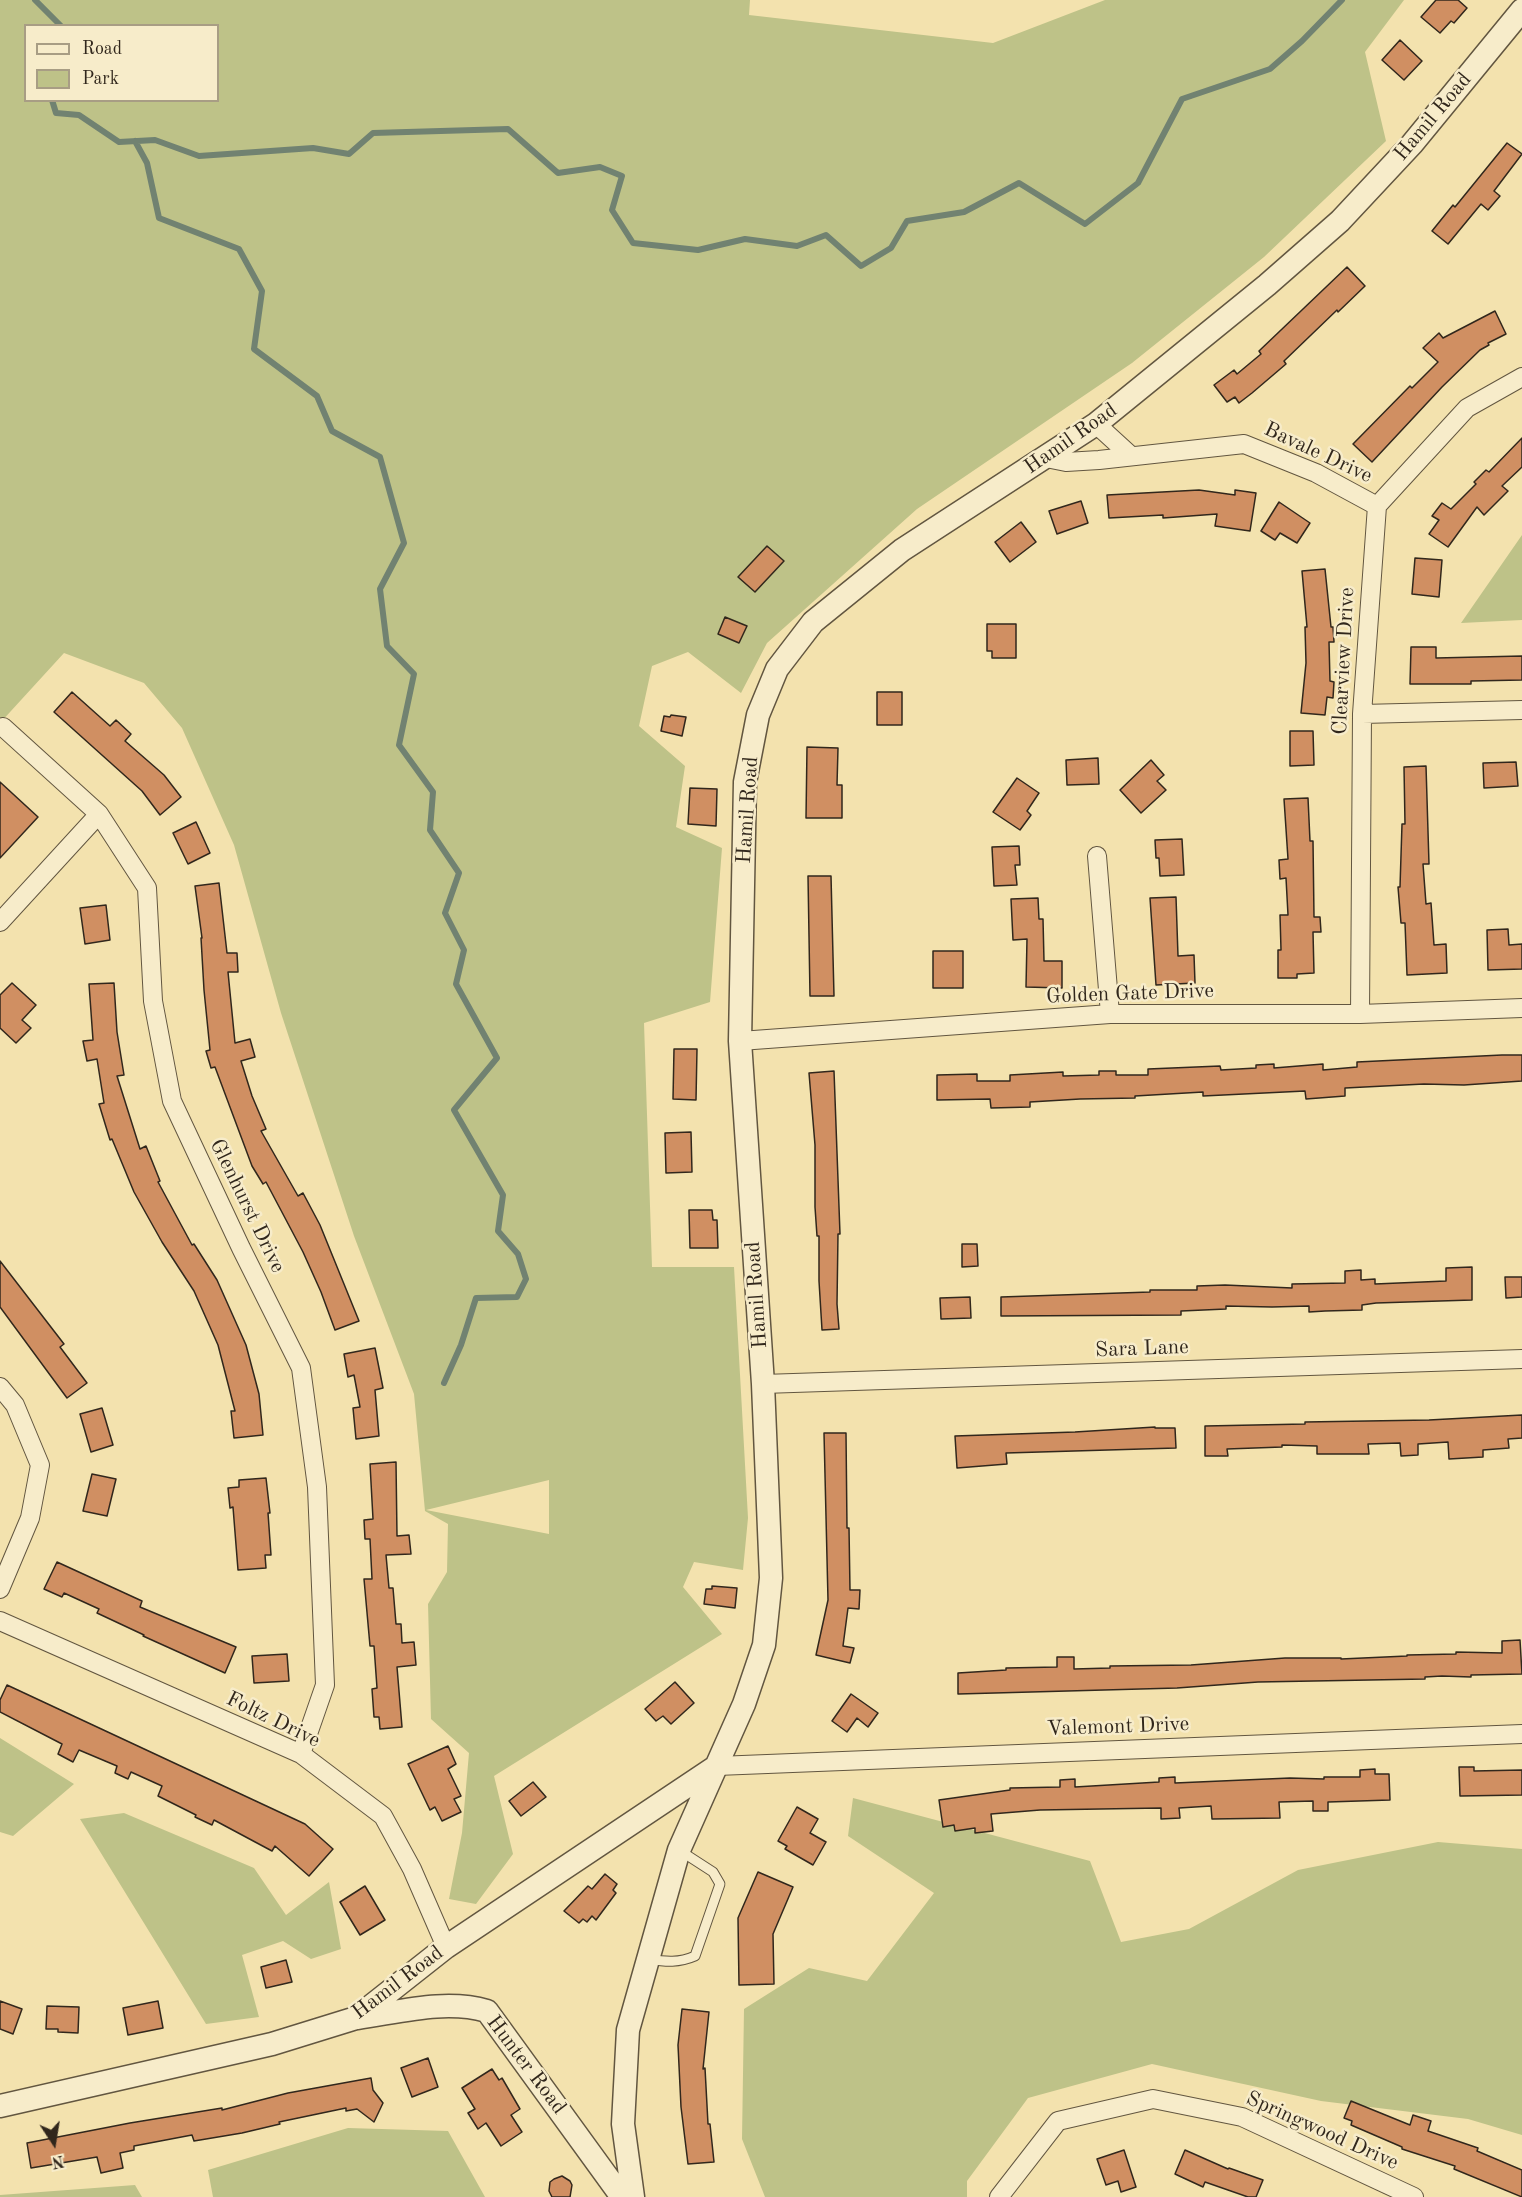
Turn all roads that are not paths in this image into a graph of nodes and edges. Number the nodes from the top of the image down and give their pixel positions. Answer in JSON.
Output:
{"nodes":[{"id":1,"x":1522,"y":10,"type":"edge"},
{"id":2,"x":1522,"y":377,"type":"edge"},
{"id":3,"x":1096,"y":424,"type":"junction"},
{"id":4,"x":1131,"y":456,"type":"junction"},
{"id":5,"x":1046,"y":458,"type":"junction"},
{"id":6,"x":1377,"y":506,"type":"junction"},
{"id":7,"x":1522,"y":710,"type":"edge"},
{"id":8,"x":1362,"y":714,"type":"junction"},
{"id":9,"x":3,"y":727,"type":"dead end"},
{"id":10,"x":99,"y":814,"type":"junction"},
{"id":11,"x":1097,"y":856,"type":"dead end"},
{"id":12,"x":0,"y":922,"type":"edge"},
{"id":13,"x":1522,"y":1008,"type":"edge"},
{"id":14,"x":1110,"y":1014,"type":"junction"},
{"id":15,"x":1360,"y":1014,"type":"junction"},
{"id":16,"x":740,"y":1041,"type":"junction"},
{"id":17,"x":1522,"y":1359,"type":"edge"},
{"id":18,"x":763,"y":1384,"type":"junction"},
{"id":19,"x":0,"y":1387,"type":"edge"},
{"id":20,"x":0,"y":1589,"type":"edge"},
{"id":21,"x":0,"y":1621,"type":"edge"},
{"id":22,"x":1522,"y":1734,"type":"edge"},
{"id":23,"x":301,"y":1754,"type":"junction"},
{"id":24,"x":717,"y":1766,"type":"junction"},
{"id":25,"x":679,"y":1850,"type":"junction"},
{"id":26,"x":446,"y":1947,"type":"junction"},
{"id":27,"x":648,"y":1959,"type":"junction"},
{"id":28,"x":356,"y":2018,"type":"junction"},
{"id":29,"x":0,"y":2106,"type":"edge"},
{"id":30,"x":622,"y":2197,"type":"edge"},
{"id":31,"x":633,"y":2197,"type":"edge"},
{"id":32,"x":999,"y":2197,"type":"edge"},
{"id":33,"x":1412,"y":2197,"type":"edge"}],
"edges":[{"from":1,"to":3,"type":"street","name":"Hamil Road"},
{"from":2,"to":6,"type":"street"},
{"from":3,"to":4,"type":"street"},
{"from":3,"to":5,"type":"street","name":"Hamil Road"},
{"from":4,"to":5,"type":"street","name":"Bavale Drive"},
{"from":4,"to":6,"type":"street","name":"Bavale Drive"},
{"from":5,"to":16,"type":"street","name":"Hamil Road"},
{"from":6,"to":8,"type":"street","name":"Clearview Drive"},
{"from":7,"to":8,"type":"street"},
{"from":8,"to":15,"type":"street","name":"Clearview Drive"},
{"from":9,"to":10,"type":"street","name":"Glenhurst Drive"},
{"from":10,"to":12,"type":"street"},
{"from":10,"to":23,"type":"street","name":"Glenhurst Drive"},
{"from":11,"to":14,"type":"street"},
{"from":13,"to":15,"type":"street","name":"Golden Gate Drive"},
{"from":14,"to":15,"type":"street","name":"Golden Gate Drive"},
{"from":14,"to":16,"type":"street","name":"Golden Gate Drive"},
{"from":16,"to":18,"type":"street","name":"Hamil Road"},
{"from":17,"to":18,"type":"street","name":"Sara Lane"},
{"from":18,"to":24,"type":"street","name":"Hamil Road"},
{"from":19,"to":20,"type":"street"},
{"from":21,"to":23,"type":"street","name":"Foltz Drive"},
{"from":22,"to":24,"type":"street","name":"Valemont Drive"},
{"from":23,"to":26,"type":"street","name":"Foltz Drive"},
{"from":24,"to":25,"type":"street","name":"Hamil Road"},
{"from":24,"to":26,"type":"street","name":"Hamil Road"},
{"from":25,"to":27,"type":"street","name":"Hamil Road"},
{"from":25,"to":27,"type":"lane"},
{"from":26,"to":28,"type":"street","name":"Hamil Road"},
{"from":27,"to":31,"type":"street","name":"Hamil Road"},
{"from":28,"to":29,"type":"street","name":"Hamil Road"},
{"from":28,"to":30,"type":"street","name":"Hunter Road"},
{"from":32,"to":33,"type":"street","name":"Springwood Drive"}]}
